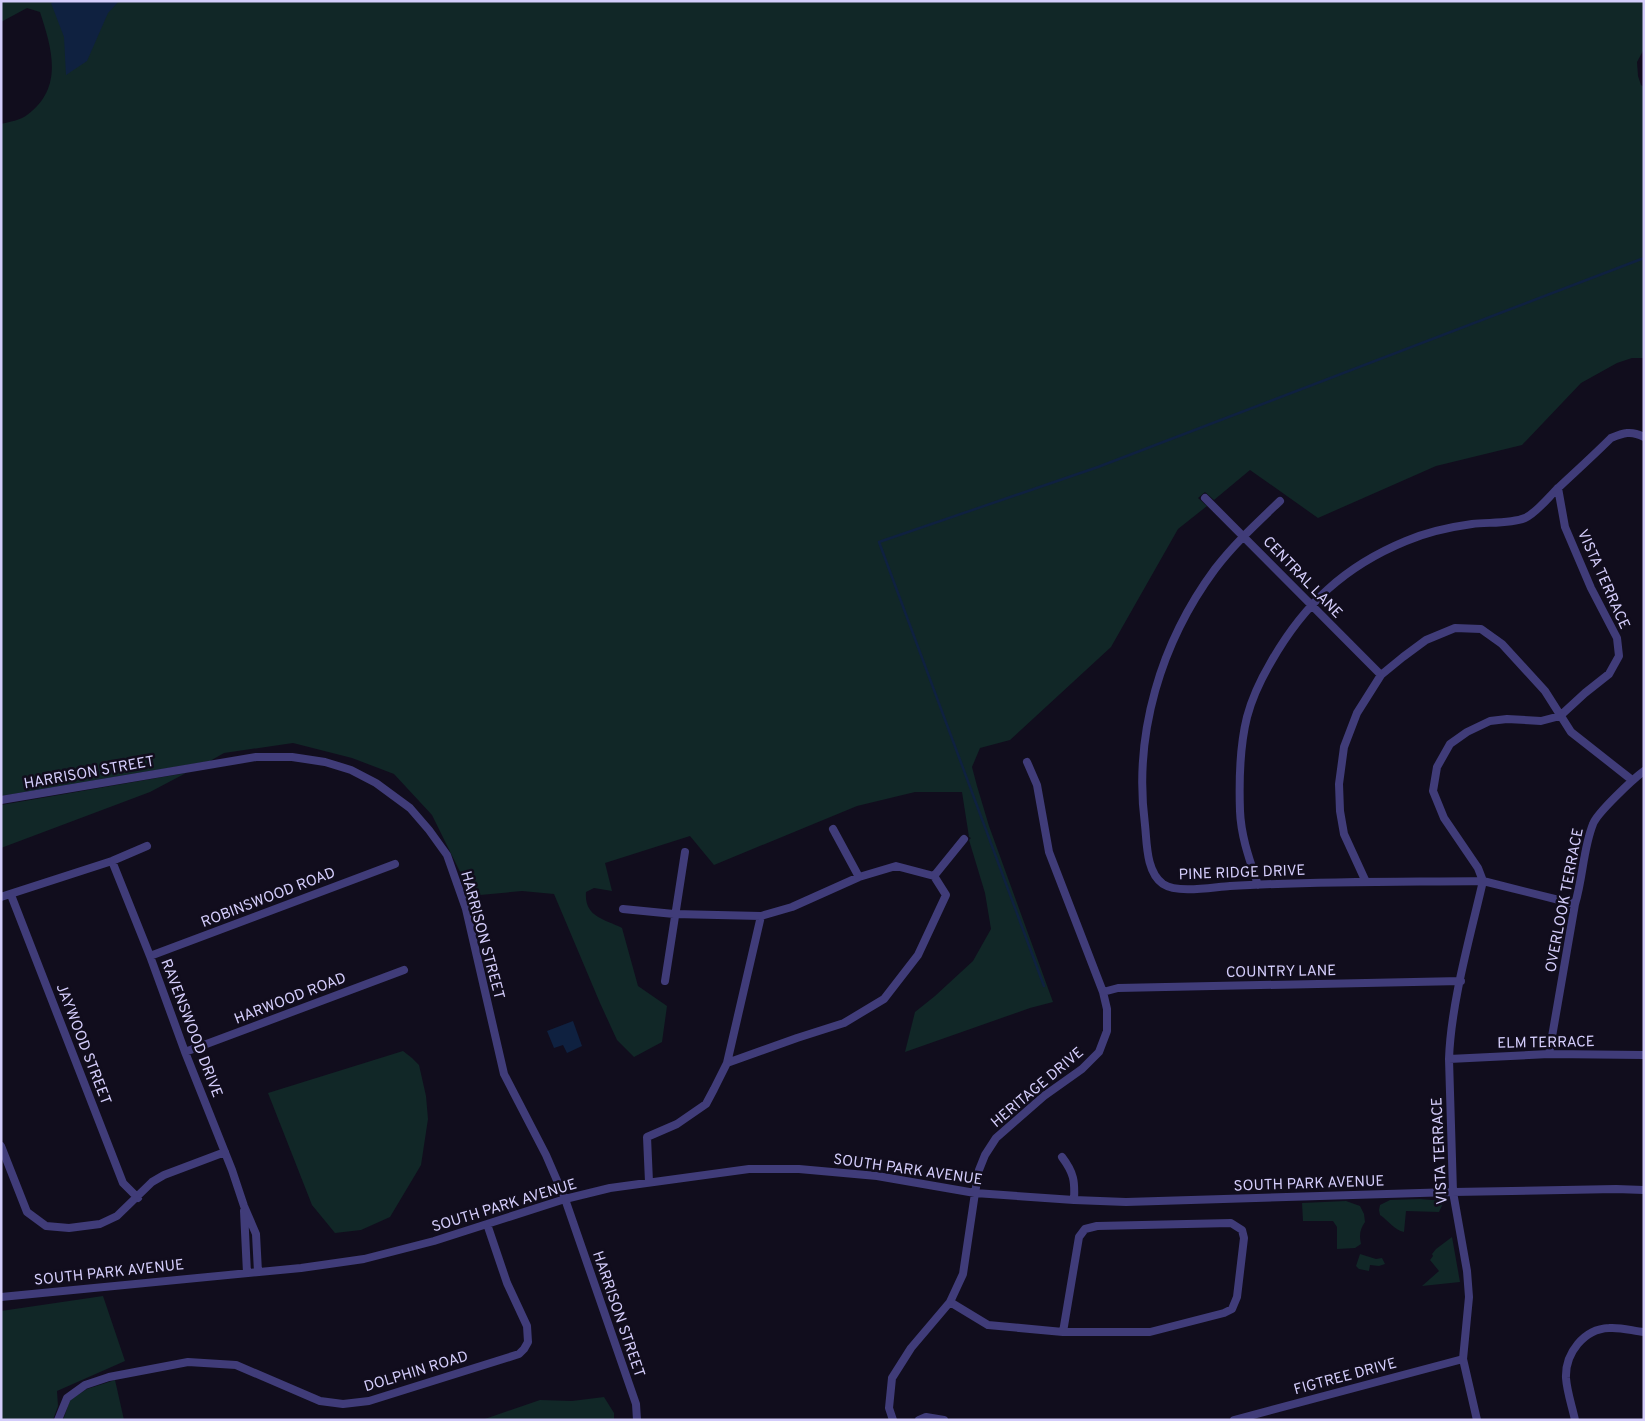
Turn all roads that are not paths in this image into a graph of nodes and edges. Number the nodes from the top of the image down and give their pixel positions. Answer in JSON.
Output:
{"nodes":[{"id":1,"x":1644,"y":437,"type":"edge"},
{"id":2,"x":1558,"y":488,"type":"junction"},
{"id":3,"x":1205,"y":498,"type":"dead end"},
{"id":4,"x":1280,"y":501,"type":"dead end"},
{"id":5,"x":1244,"y":535,"type":"junction"},
{"id":6,"x":1310,"y":605,"type":"junction"},
{"id":7,"x":1381,"y":675,"type":"junction"},
{"id":8,"x":1560,"y":716,"type":"junction"},
{"id":9,"x":1027,"y":762,"type":"dead end"},
{"id":10,"x":1644,"y":771,"type":"edge"},
{"id":11,"x":1632,"y":780,"type":"junction"},
{"id":12,"x":1,"y":800,"type":"edge"},
{"id":13,"x":833,"y":829,"type":"dead end"},
{"id":14,"x":964,"y":839,"type":"dead end"},
{"id":15,"x":147,"y":846,"type":"dead end"},
{"id":16,"x":685,"y":852,"type":"dead end"},
{"id":17,"x":112,"y":860,"type":"junction"},
{"id":18,"x":395,"y":864,"type":"dead end"},
{"id":19,"x":859,"y":876,"type":"junction"},
{"id":20,"x":934,"y":876,"type":"junction"},
{"id":21,"x":1483,"y":881,"type":"junction"},
{"id":22,"x":1366,"y":882,"type":"junction"},
{"id":23,"x":1258,"y":885,"type":"junction"},
{"id":24,"x":11,"y":895,"type":"junction"},
{"id":25,"x":1,"y":897,"type":"edge"},
{"id":26,"x":1575,"y":904,"type":"junction"},
{"id":27,"x":624,"y":909,"type":"dead end"},
{"id":28,"x":674,"y":914,"type":"junction"},
{"id":29,"x":760,"y":916,"type":"junction"},
{"id":30,"x":150,"y":956,"type":"junction"},
{"id":31,"x":404,"y":970,"type":"dead end"},
{"id":32,"x":665,"y":980,"type":"dead end"},
{"id":33,"x":1461,"y":981,"type":"junction"},
{"id":34,"x":1103,"y":992,"type":"junction"},
{"id":35,"x":185,"y":1052,"type":"junction"},
{"id":36,"x":1549,"y":1054,"type":"junction"},
{"id":37,"x":1644,"y":1055,"type":"edge"},
{"id":38,"x":1449,"y":1059,"type":"junction"},
{"id":39,"x":727,"y":1063,"type":"junction"},
{"id":40,"x":1,"y":1146,"type":"edge"},
{"id":41,"x":225,"y":1152,"type":"junction"},
{"id":42,"x":1062,"y":1157,"type":"dead end"},
{"id":43,"x":649,"y":1182,"type":"junction"},
{"id":44,"x":1644,"y":1190,"type":"edge"},
{"id":45,"x":1453,"y":1192,"type":"junction"},
{"id":46,"x":975,"y":1193,"type":"junction"},
{"id":47,"x":138,"y":1198,"type":"junction"},
{"id":48,"x":564,"y":1199,"type":"junction"},
{"id":49,"x":1074,"y":1200,"type":"junction"},
{"id":50,"x":244,"y":1206,"type":"junction"},
{"id":51,"x":487,"y":1224,"type":"junction"},
{"id":52,"x":258,"y":1272,"type":"junction"},
{"id":53,"x":247,"y":1273,"type":"junction"},
{"id":54,"x":1,"y":1297,"type":"edge"},
{"id":55,"x":950,"y":1302,"type":"junction"},
{"id":56,"x":1063,"y":1332,"type":"junction"},
{"id":57,"x":1644,"y":1332,"type":"edge"},
{"id":58,"x":1463,"y":1359,"type":"junction"},
{"id":59,"x":58,"y":1420,"type":"edge"},
{"id":60,"x":637,"y":1420,"type":"edge"},
{"id":61,"x":893,"y":1420,"type":"edge"},
{"id":62,"x":919,"y":1420,"type":"edge"},
{"id":63,"x":944,"y":1420,"type":"edge"},
{"id":64,"x":1234,"y":1420,"type":"edge"},
{"id":65,"x":1477,"y":1420,"type":"edge"},
{"id":66,"x":1575,"y":1420,"type":"edge"}],
"edges":[{"from":1,"to":2,"type":"street"},
{"from":2,"to":6,"type":"street"},
{"from":2,"to":8,"type":"street","name":"VISTA TERRACE"},
{"from":3,"to":5,"type":"street","name":"CENTRAL LANE"},
{"from":4,"to":5,"type":"street","name":"PINE RIDGE DRIVE"},
{"from":5,"to":6,"type":"street","name":"CENTRAL LANE"},
{"from":5,"to":23,"type":"street","name":"PINE RIDGE DRIVE"},
{"from":6,"to":7,"type":"street","name":"CENTRAL LANE"},
{"from":6,"to":23,"type":"street"},
{"from":7,"to":8,"type":"street"},
{"from":7,"to":22,"type":"street"},
{"from":8,"to":11,"type":"street"},
{"from":8,"to":21,"type":"street"},
{"from":9,"to":34,"type":"street","name":"HERITAGE DRIVE"},
{"from":10,"to":11,"type":"street","name":"OVERLOOK TERRACE"},
{"from":11,"to":26,"type":"street","name":"OVERLOOK TERRACE"},
{"from":12,"to":48,"type":"street","name":"HARRISON STREET"},
{"from":13,"to":19,"type":"street"},
{"from":14,"to":20,"type":"street"},
{"from":15,"to":17,"type":"street"},
{"from":16,"to":28,"type":"street"},
{"from":17,"to":24,"type":"street"},
{"from":17,"to":30,"type":"street","name":"RAVENSWOOD DRIVE"},
{"from":18,"to":30,"type":"street","name":"ROBINSWOOD ROAD"},
{"from":19,"to":20,"type":"street"},
{"from":19,"to":29,"type":"street"},
{"from":20,"to":39,"type":"street"},
{"from":21,"to":22,"type":"street","name":"PINE RIDGE DRIVE"},
{"from":21,"to":26,"type":"street","name":"PINE RIDGE DRIVE"},
{"from":21,"to":33,"type":"street","name":"VISTA TERRACE"},
{"from":22,"to":23,"type":"street","name":"PINE RIDGE DRIVE"},
{"from":24,"to":25,"type":"street"},
{"from":24,"to":47,"type":"street","name":"JAYWOOD STREET"},
{"from":26,"to":36,"type":"street","name":"OVERLOOK TERRACE"},
{"from":27,"to":28,"type":"street"},
{"from":28,"to":29,"type":"street"},
{"from":28,"to":32,"type":"street"},
{"from":29,"to":39,"type":"street"},
{"from":30,"to":35,"type":"street","name":"RAVENSWOOD DRIVE"},
{"from":31,"to":35,"type":"street","name":"HARWOOD ROAD"},
{"from":33,"to":34,"type":"street","name":"COUNTRY LANE"},
{"from":33,"to":38,"type":"street","name":"VISTA TERRACE"},
{"from":34,"to":46,"type":"street","name":"HERITAGE DRIVE"},
{"from":35,"to":41,"type":"street","name":"RAVENSWOOD DRIVE"},
{"from":36,"to":37,"type":"street","name":"ELM TERRACE"},
{"from":36,"to":38,"type":"street","name":"ELM TERRACE"},
{"from":38,"to":45,"type":"street","name":"VISTA TERRACE"},
{"from":39,"to":43,"type":"street"},
{"from":40,"to":47,"type":"street"},
{"from":41,"to":47,"type":"street"},
{"from":41,"to":50,"type":"street","name":"RAVENSWOOD DRIVE"},
{"from":42,"to":49,"type":"street"},
{"from":43,"to":46,"type":"street","name":"SOUTH PARK AVENUE"},
{"from":43,"to":48,"type":"street","name":"SOUTH PARK AVENUE"},
{"from":44,"to":45,"type":"street","name":"SOUTH PARK AVENUE"},
{"from":45,"to":49,"type":"street","name":"SOUTH PARK AVENUE"},
{"from":45,"to":58,"type":"street","name":"VISTA TERRACE"},
{"from":46,"to":49,"type":"street","name":"SOUTH PARK AVENUE"},
{"from":46,"to":55,"type":"street","name":"HERITAGE DRIVE"},
{"from":48,"to":51,"type":"street","name":"SOUTH PARK AVENUE"},
{"from":48,"to":60,"type":"street","name":"HARRISON STREET"},
{"from":50,"to":52,"type":"street","name":"RAVENSWOOD DRIVE"},
{"from":50,"to":53,"type":"street","name":"RAVENSWOOD DRIVE"},
{"from":51,"to":52,"type":"street","name":"SOUTH PARK AVENUE"},
{"from":51,"to":59,"type":"street","name":"DOLPHIN ROAD"},
{"from":52,"to":53,"type":"street","name":"SOUTH PARK AVENUE"},
{"from":53,"to":54,"type":"street","name":"SOUTH PARK AVENUE"},
{"from":55,"to":56,"type":"street"},
{"from":55,"to":61,"type":"street","name":"HERITAGE DRIVE"},
{"from":56,"to":56,"type":"street"},
{"from":57,"to":66,"type":"street"},
{"from":58,"to":64,"type":"street","name":"FIGTREE DRIVE"},
{"from":58,"to":65,"type":"street","name":"VISTA TERRACE"},
{"from":62,"to":63,"type":"street"}]}
